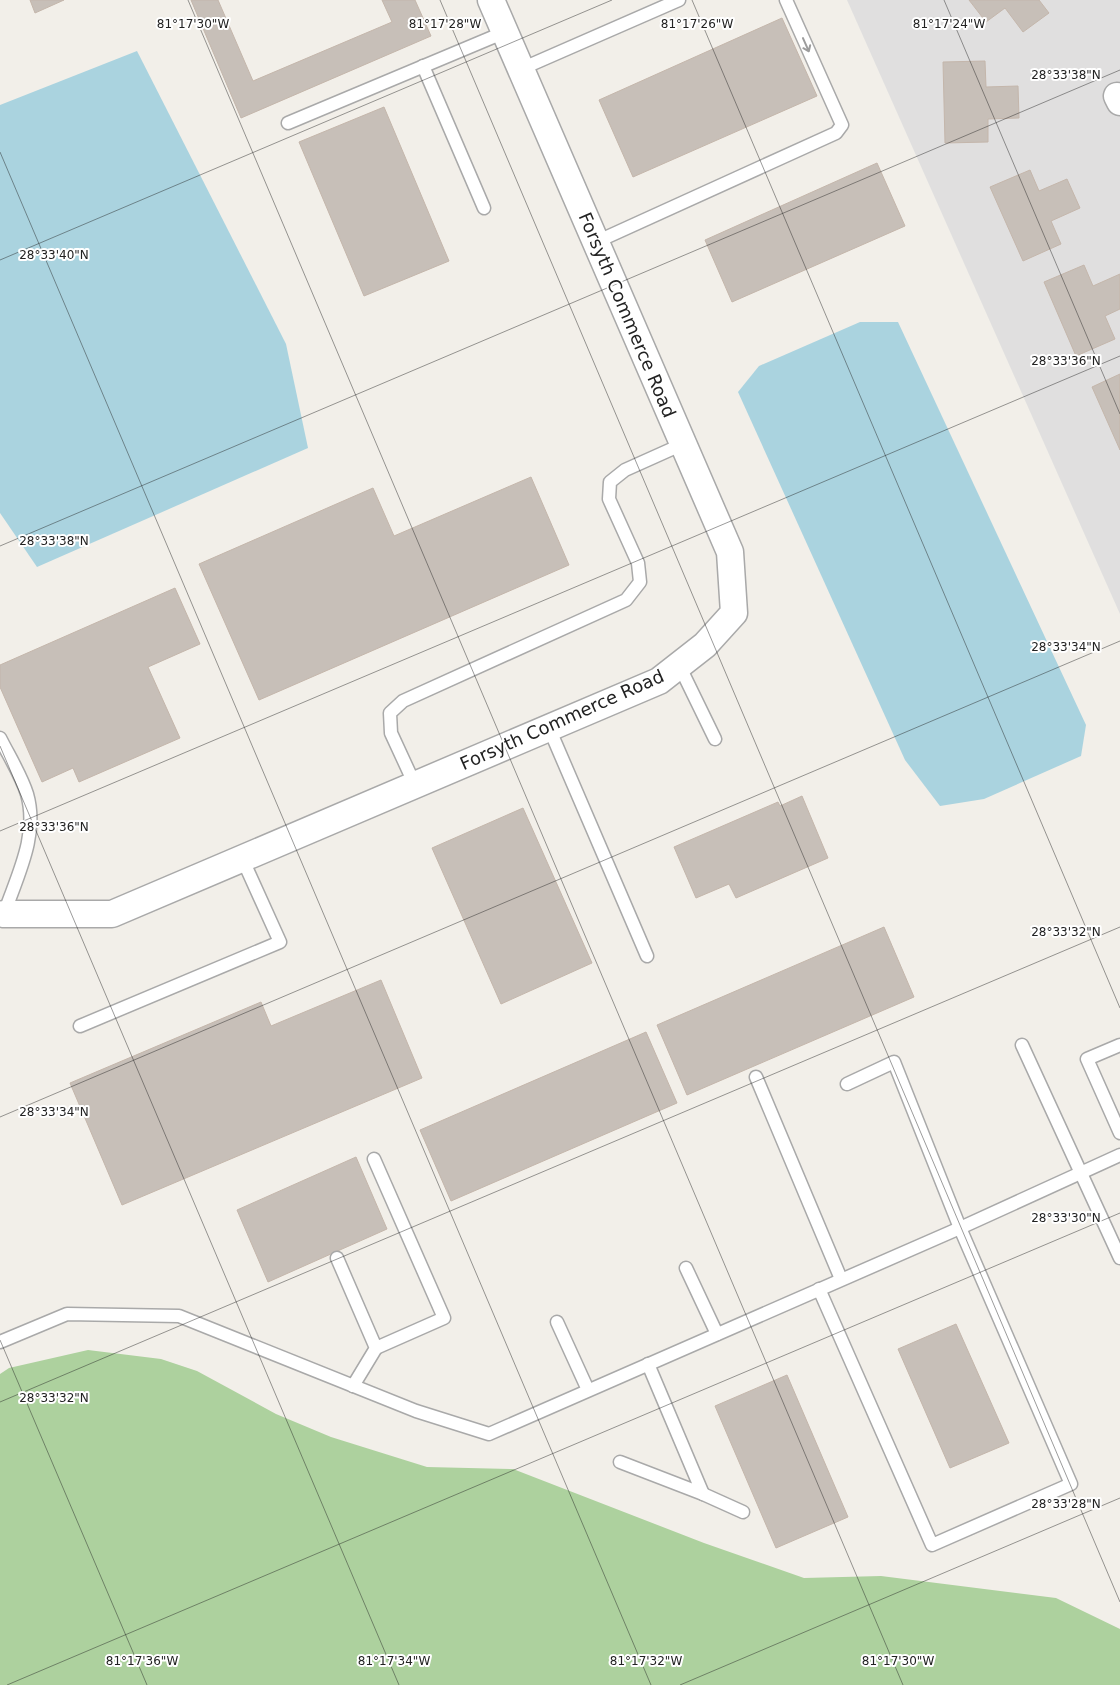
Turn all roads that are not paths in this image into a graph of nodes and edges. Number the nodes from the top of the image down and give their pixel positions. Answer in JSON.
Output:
{"nodes":[{"id":1,"x":491,"y":0,"type":"edge"},
{"id":2,"x":680,"y":0,"type":"edge"},
{"id":3,"x":786,"y":0,"type":"edge"},
{"id":4,"x":505,"y":32,"type":"junction"},
{"id":5,"x":424,"y":66,"type":"junction"},
{"id":6,"x":521,"y":69,"type":"junction"},
{"id":7,"x":288,"y":124,"type":"dead end"},
{"id":8,"x":484,"y":208,"type":"dead end"},
{"id":9,"x":596,"y":242,"type":"junction"},
{"id":10,"x":683,"y":444,"type":"junction"},
{"id":11,"x":679,"y":665,"type":"junction"},
{"id":12,"x":549,"y":728,"type":"junction"},
{"id":13,"x":0,"y":738,"type":"edge"},
{"id":14,"x":715,"y":739,"type":"dead end"},
{"id":15,"x":415,"y":785,"type":"junction"},
{"id":16,"x":242,"y":858,"type":"junction"},
{"id":17,"x":4,"y":914,"type":"joint"},
{"id":18,"x":647,"y":956,"type":"dead end"},
{"id":19,"x":80,"y":1026,"type":"dead end"},
{"id":20,"x":1120,"y":1044,"type":"edge"},
{"id":21,"x":1022,"y":1045,"type":"dead end"},
{"id":22,"x":756,"y":1077,"type":"dead end"},
{"id":23,"x":847,"y":1084,"type":"dead end"},
{"id":24,"x":1120,"y":1133,"type":"edge"},
{"id":25,"x":1120,"y":1155,"type":"edge"},
{"id":26,"x":374,"y":1159,"type":"dead end"},
{"id":27,"x":1081,"y":1173,"type":"junction"},
{"id":28,"x":960,"y":1228,"type":"junction"},
{"id":29,"x":337,"y":1258,"type":"dead end"},
{"id":30,"x":1120,"y":1258,"type":"edge"},
{"id":31,"x":686,"y":1268,"type":"dead end"},
{"id":32,"x":841,"y":1279,"type":"junction"},
{"id":33,"x":819,"y":1289,"type":"junction"},
{"id":34,"x":558,"y":1322,"type":"dead end"},
{"id":35,"x":717,"y":1334,"type":"junction"},
{"id":36,"x":0,"y":1342,"type":"edge"},
{"id":37,"x":376,"y":1348,"type":"junction"},
{"id":38,"x":648,"y":1364,"type":"junction"},
{"id":39,"x":353,"y":1386,"type":"junction"},
{"id":40,"x":588,"y":1390,"type":"junction"},
{"id":41,"x":620,"y":1462,"type":"dead end"},
{"id":42,"x":703,"y":1494,"type":"junction"},
{"id":43,"x":743,"y":1512,"type":"dead end"}],
"edges":[{"from":1,"to":4,"type":"street","name":"Forsyth Commerce Road"},
{"from":2,"to":6,"type":"lane"},
{"from":3,"to":9,"type":"lane","one_way":true},
{"from":4,"to":5,"type":"lane"},
{"from":4,"to":6,"type":"street","name":"Forsyth Commerce Road"},
{"from":5,"to":7,"type":"lane"},
{"from":5,"to":8,"type":"lane"},
{"from":6,"to":9,"type":"street","name":"Forsyth Commerce Road"},
{"from":9,"to":10,"type":"street","name":"Forsyth Commerce Road"},
{"from":10,"to":11,"type":"street","name":"Forsyth Commerce Road"},
{"from":10,"to":15,"type":"lane"},
{"from":11,"to":12,"type":"street","name":"Forsyth Commerce Road"},
{"from":11,"to":14,"type":"lane"},
{"from":12,"to":15,"type":"street","name":"Forsyth Commerce Road"},
{"from":12,"to":18,"type":"lane"},
{"from":13,"to":17,"type":"lane"},
{"from":15,"to":16,"type":"street","name":"Forsyth Commerce Road"},
{"from":16,"to":17,"type":"street","name":"Forsyth Commerce Road"},
{"from":16,"to":19,"type":"lane"},
{"from":20,"to":24,"type":"lane"},
{"from":21,"to":27,"type":"lane"},
{"from":22,"to":32,"type":"lane"},
{"from":23,"to":28,"type":"lane"},
{"from":25,"to":27,"type":"lane"},
{"from":26,"to":37,"type":"lane"},
{"from":27,"to":28,"type":"lane"},
{"from":27,"to":30,"type":"lane"},
{"from":28,"to":32,"type":"lane"},
{"from":28,"to":33,"type":"lane"},
{"from":29,"to":37,"type":"lane"},
{"from":31,"to":35,"type":"lane"},
{"from":32,"to":33,"type":"lane"},
{"from":33,"to":35,"type":"lane"},
{"from":34,"to":40,"type":"lane"},
{"from":35,"to":38,"type":"lane"},
{"from":36,"to":39,"type":"lane"},
{"from":37,"to":39,"type":"lane"},
{"from":38,"to":40,"type":"lane"},
{"from":38,"to":42,"type":"lane"},
{"from":39,"to":40,"type":"lane"},
{"from":41,"to":42,"type":"lane"},
{"from":42,"to":43,"type":"lane"}]}
